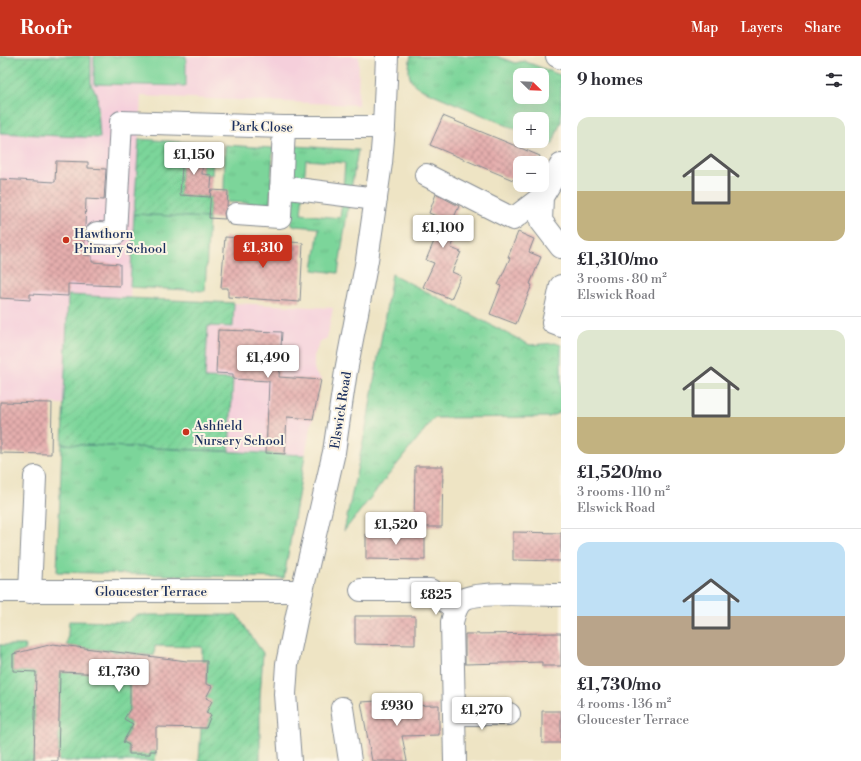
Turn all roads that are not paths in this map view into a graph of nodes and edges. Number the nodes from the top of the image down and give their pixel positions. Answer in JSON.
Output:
{"nodes":[{"id":1,"x":387,"y":56,"type":"edge"},
{"id":2,"x":557,"y":56,"type":"edge"},
{"id":3,"x":561,"y":58,"type":"edge"},
{"id":4,"x":284,"y":127,"type":"junction"},
{"id":5,"x":384,"y":127,"type":"junction"},
{"id":6,"x":561,"y":165,"type":"edge"},
{"id":7,"x":426,"y":174,"type":"dead end"},
{"id":8,"x":281,"y":187,"type":"junction"},
{"id":9,"x":542,"y":198,"type":"junction"},
{"id":10,"x":376,"y":199,"type":"junction"},
{"id":11,"x":236,"y":214,"type":"dead end"},
{"id":12,"x":97,"y":233,"type":"dead end"},
{"id":13,"x":561,"y":247,"type":"edge"},
{"id":14,"x":561,"y":286,"type":"edge"},
{"id":15,"x":561,"y":326,"type":"edge"},
{"id":16,"x":35,"y":477,"type":"dead end"},
{"id":17,"x":361,"y":590,"type":"dead end"},
{"id":18,"x":0,"y":591,"type":"edge"},
{"id":19,"x":302,"y":591,"type":"junction"},
{"id":20,"x":30,"y":592,"type":"junction"},
{"id":21,"x":561,"y":595,"type":"edge"},
{"id":22,"x":456,"y":609,"type":"junction"},
{"id":23,"x":342,"y":708,"type":"dead end"},
{"id":24,"x":454,"y":714,"type":"junction"},
{"id":25,"x":509,"y":714,"type":"dead end"},
{"id":26,"x":290,"y":761,"type":"edge"},
{"id":27,"x":350,"y":761,"type":"edge"},
{"id":28,"x":455,"y":761,"type":"edge"}],
"edges":[{"from":1,"to":5,"type":"street","name":"Elswick Road"},
{"from":2,"to":3,"type":"street"},
{"from":4,"to":5,"type":"street","name":"Park Close"},
{"from":4,"to":8,"type":"street"},
{"from":4,"to":12,"type":"street","name":"Park Close"},
{"from":5,"to":10,"type":"street","name":"Elswick Road"},
{"from":6,"to":9,"type":"street"},
{"from":7,"to":9,"type":"street"},
{"from":8,"to":10,"type":"street"},
{"from":8,"to":11,"type":"street"},
{"from":9,"to":13,"type":"street"},
{"from":10,"to":19,"type":"street","name":"Elswick Road"},
{"from":14,"to":15,"type":"street"},
{"from":16,"to":20,"type":"street"},
{"from":17,"to":22,"type":"street"},
{"from":18,"to":20,"type":"street","name":"Gloucester Terrace"},
{"from":19,"to":20,"type":"street","name":"Gloucester Terrace"},
{"from":19,"to":26,"type":"street","name":"Elswick Road"},
{"from":21,"to":22,"type":"street"},
{"from":22,"to":24,"type":"street"},
{"from":23,"to":27,"type":"street"},
{"from":24,"to":25,"type":"street"},
{"from":24,"to":28,"type":"street"}]}
